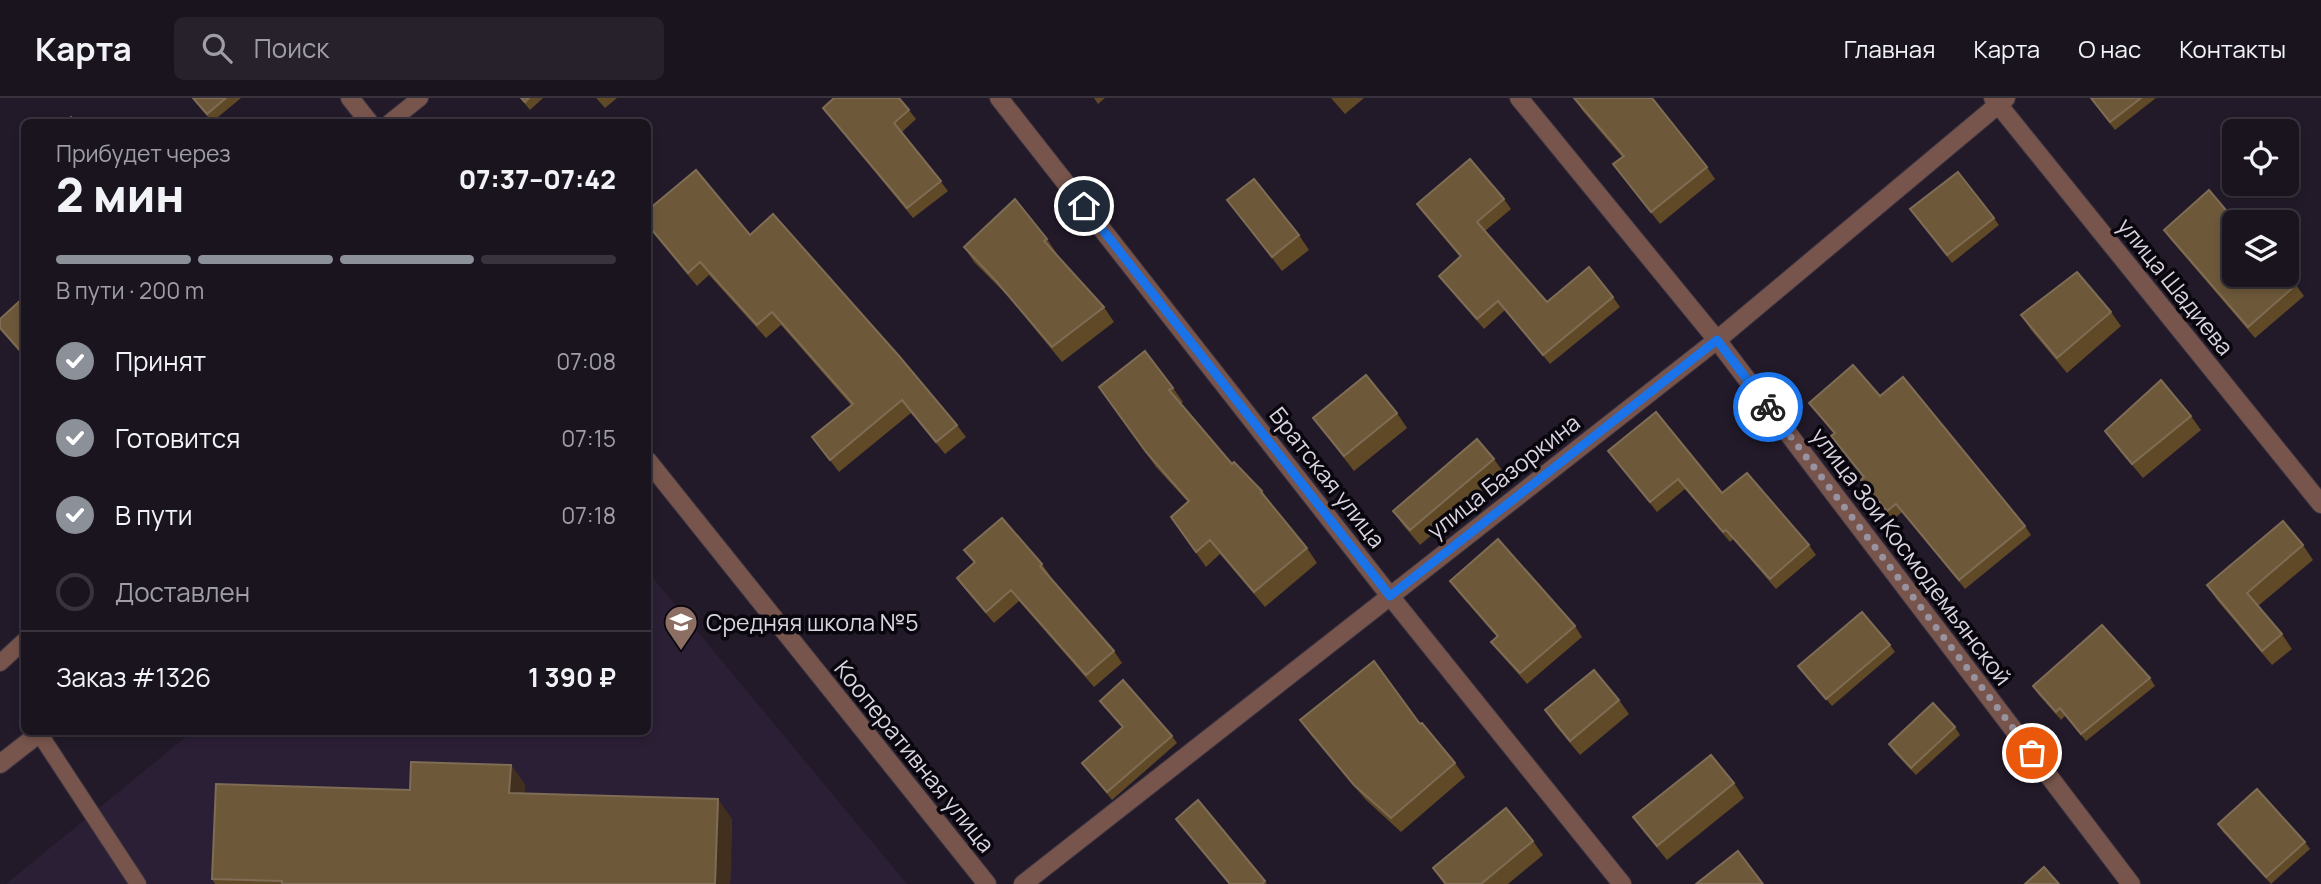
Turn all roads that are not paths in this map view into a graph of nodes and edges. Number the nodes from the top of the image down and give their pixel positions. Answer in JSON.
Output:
{"nodes":[{"id":1,"x":351,"y":98,"type":"edge"},
{"id":2,"x":420,"y":98,"type":"edge"},
{"id":3,"x":999,"y":98,"type":"edge"},
{"id":4,"x":1519,"y":98,"type":"edge"},
{"id":5,"x":1999,"y":100,"type":"edge"},
{"id":6,"x":367,"y":119,"type":"edge"},
{"id":7,"x":394,"y":119,"type":"edge"},
{"id":8,"x":1717,"y":340,"type":"junction"},
{"id":9,"x":651,"y":465,"type":"edge"},
{"id":10,"x":2321,"y":504,"type":"edge"},
{"id":11,"x":1390,"y":596,"type":"junction"},
{"id":12,"x":21,"y":644,"type":"edge"},
{"id":13,"x":0,"y":663,"type":"edge"},
{"id":14,"x":36,"y":735,"type":"edge"},
{"id":15,"x":42,"y":735,"type":"edge"},
{"id":16,"x":0,"y":764,"type":"edge"},
{"id":17,"x":980,"y":882,"type":"edge"},
{"id":18,"x":138,"y":884,"type":"edge"},
{"id":19,"x":1023,"y":884,"type":"edge"},
{"id":20,"x":1622,"y":884,"type":"edge"},
{"id":21,"x":2131,"y":884,"type":"edge"}],
"edges":[{"from":1,"to":6,"type":"street"},
{"from":2,"to":7,"type":"lane"},
{"from":3,"to":11,"type":"street","name":"Братская улица"},
{"from":4,"to":8,"type":"street","name":"улица Зои Космодемьянской"},
{"from":5,"to":8,"type":"street","name":"улица Базоркина"},
{"from":5,"to":10,"type":"street","name":"улица Шадиева"},
{"from":8,"to":11,"type":"street","name":"улица Базоркина"},
{"from":8,"to":21,"type":"street","name":"улица Зои Космодемьянской"},
{"from":9,"to":17,"type":"street","name":"Кооперативная улица"},
{"from":11,"to":19,"type":"street","name":"улица Базоркина"},
{"from":11,"to":20,"type":"street","name":"Братская улица"},
{"from":12,"to":13,"type":"lane"},
{"from":14,"to":16,"type":"street"},
{"from":15,"to":18,"type":"lane"}]}
